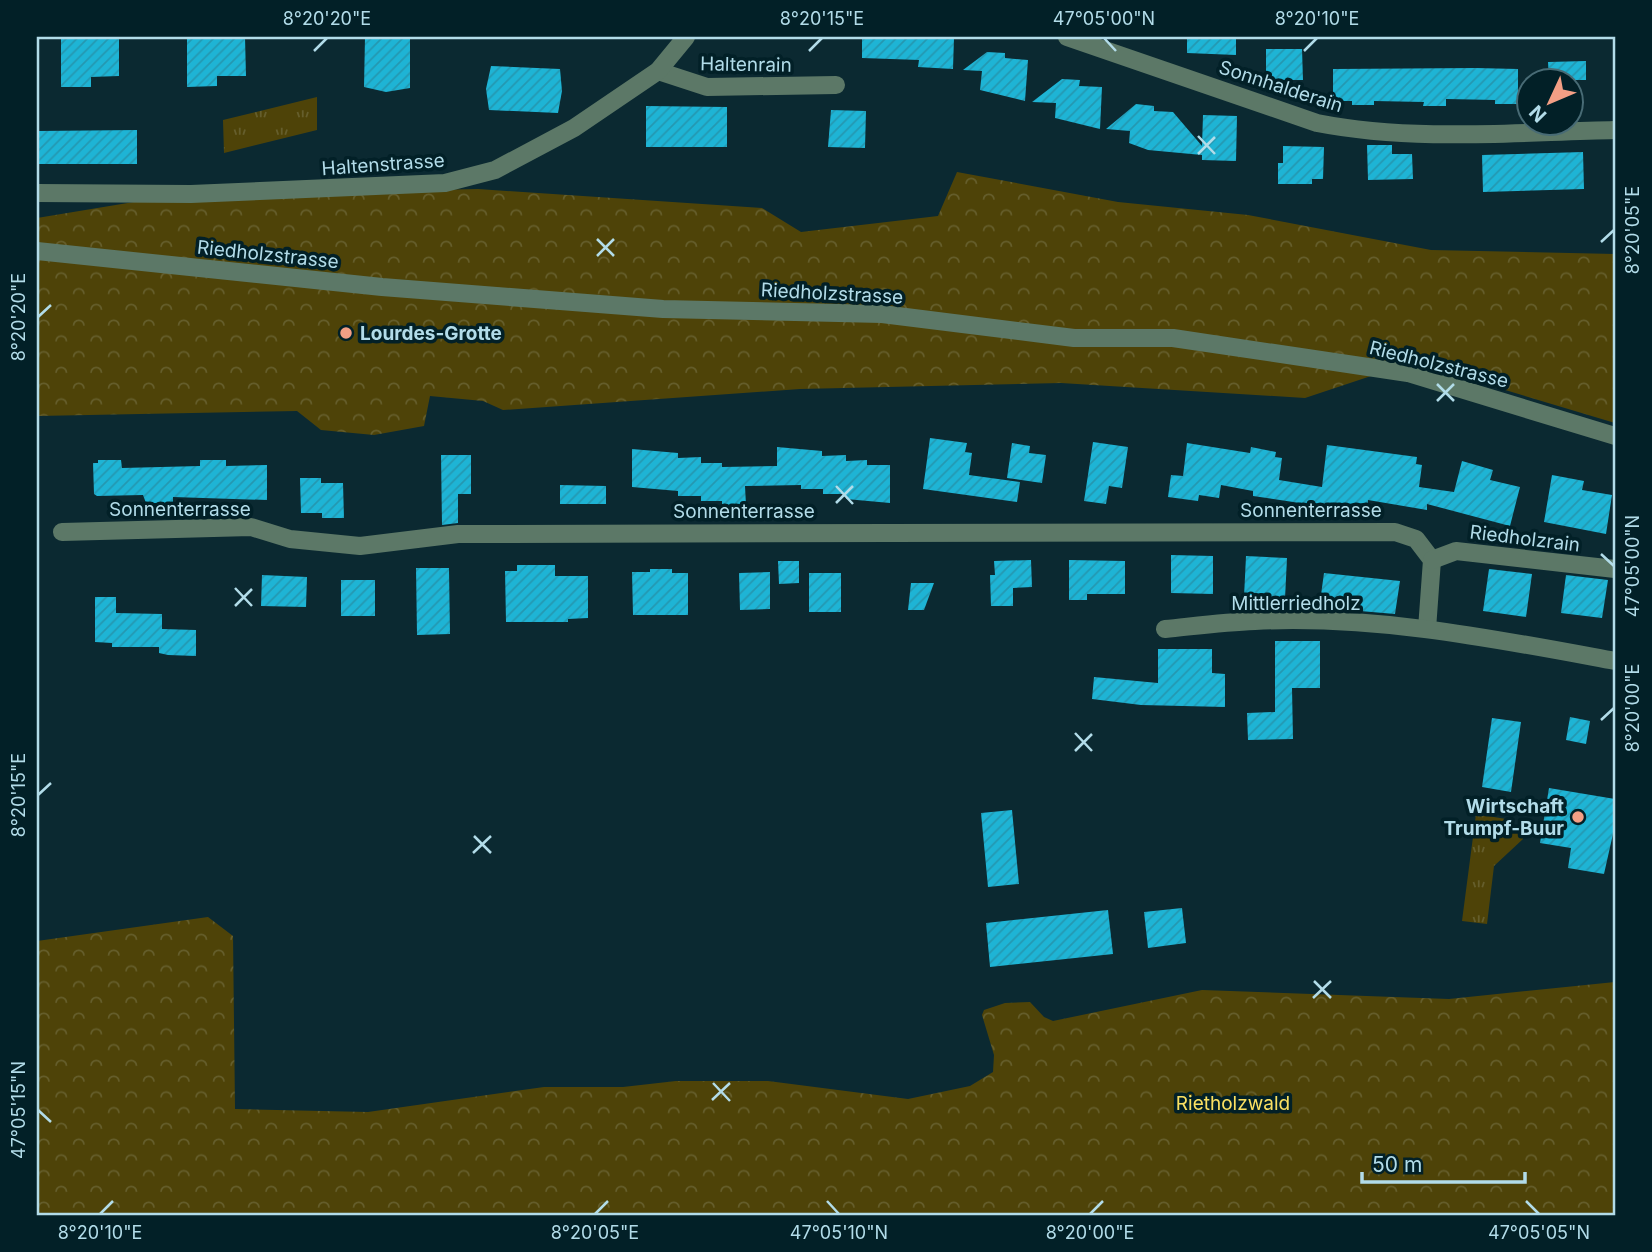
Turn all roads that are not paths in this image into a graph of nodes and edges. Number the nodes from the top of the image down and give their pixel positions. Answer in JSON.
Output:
{"nodes":[{"id":1,"x":687,"y":37,"type":"edge"},
{"id":2,"x":1067,"y":37,"type":"edge"},
{"id":3,"x":658,"y":71,"type":"junction"},
{"id":4,"x":836,"y":85,"type":"dead end"},
{"id":5,"x":1615,"y":130,"type":"edge"},
{"id":6,"x":37,"y":193,"type":"edge"},
{"id":7,"x":37,"y":251,"type":"edge"},
{"id":8,"x":1615,"y":436,"type":"edge"},
{"id":9,"x":62,"y":532,"type":"dead end"},
{"id":10,"x":1432,"y":560,"type":"junction"},
{"id":11,"x":1615,"y":569,"type":"edge"},
{"id":12,"x":1164,"y":629,"type":"dead end"},
{"id":13,"x":1427,"y":629,"type":"junction"},
{"id":14,"x":1615,"y":661,"type":"edge"}],
"edges":[{"from":1,"to":3,"type":"street","name":"Haltenstrasse"},
{"from":2,"to":5,"type":"street","name":"Sonnhalderain"},
{"from":3,"to":4,"type":"street","name":"Haltenrain"},
{"from":3,"to":6,"type":"street","name":"Haltenstrasse"},
{"from":7,"to":8,"type":"street","name":"Riedholzstrasse"},
{"from":9,"to":10,"type":"street","name":"Sonnenterrasse"},
{"from":10,"to":11,"type":"street","name":"Riedholzrain"},
{"from":10,"to":13,"type":"street"},
{"from":12,"to":13,"type":"street","name":"Mittlerriedholz"},
{"from":13,"to":14,"type":"street"}]}
